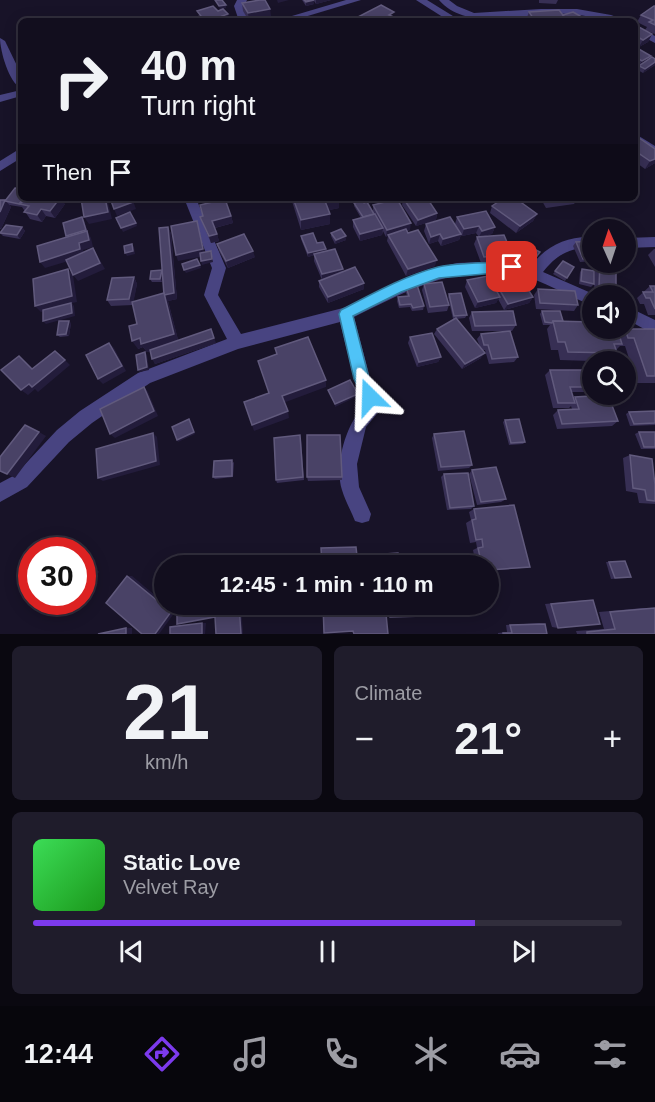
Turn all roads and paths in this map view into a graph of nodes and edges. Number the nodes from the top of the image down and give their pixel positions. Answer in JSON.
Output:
{"nodes":[{"id":1,"x":242,"y":0,"type":"edge"},
{"id":2,"x":356,"y":0,"type":"edge"},
{"id":3,"x":421,"y":0,"type":"edge"},
{"id":4,"x":444,"y":0,"type":"edge"},
{"id":5,"x":568,"y":0,"type":"edge"},
{"id":6,"x":567,"y":13,"type":"junction"},
{"id":7,"x":242,"y":18,"type":"edge"},
{"id":8,"x":304,"y":18,"type":"edge"},
{"id":9,"x":451,"y":18,"type":"edge"},
{"id":10,"x":613,"y":18,"type":"edge"},
{"id":11,"x":638,"y":30,"type":"edge"},
{"id":12,"x":655,"y":40,"type":"edge"},
{"id":13,"x":0,"y":41,"type":"edge"},
{"id":14,"x":18,"y":79,"type":"edge"},
{"id":15,"x":18,"y":94,"type":"edge"},
{"id":16,"x":0,"y":99,"type":"edge"},
{"id":17,"x":638,"y":140,"type":"edge"},
{"id":18,"x":655,"y":152,"type":"edge"},
{"id":19,"x":18,"y":154,"type":"edge"},
{"id":20,"x":0,"y":167,"type":"edge"},
{"id":21,"x":193,"y":201,"type":"edge"},
{"id":22,"x":582,"y":242,"type":"edge"},
{"id":23,"x":655,"y":242,"type":"edge"},
{"id":24,"x":636,"y":243,"type":"edge"},
{"id":25,"x":533,"y":274,"type":"junction"},
{"id":26,"x":582,"y":295,"type":"edge"},
{"id":27,"x":346,"y":314,"type":"junction"},
{"id":28,"x":636,"y":318,"type":"edge"},
{"id":29,"x":655,"y":328,"type":"edge"},
{"id":30,"x":237,"y":342,"type":"junction"},
{"id":31,"x":0,"y":493,"type":"edge"},
{"id":32,"x":362,"y":514,"type":"dead end"}],
"edges":[{"from":1,"to":7,"type":"street"},
{"from":2,"to":8,"type":"street"},
{"from":3,"to":9,"type":"street"},
{"from":4,"to":6,"type":"street"},
{"from":5,"to":6,"type":"street"},
{"from":6,"to":10,"type":"street"},
{"from":11,"to":12,"type":"street"},
{"from":13,"to":14,"type":"street"},
{"from":15,"to":16,"type":"street"},
{"from":17,"to":18,"type":"street"},
{"from":19,"to":20,"type":"street"},
{"from":21,"to":30,"type":"street"},
{"from":22,"to":25,"type":"street"},
{"from":23,"to":24,"type":"street"},
{"from":25,"to":26,"type":"street"},
{"from":25,"to":27,"type":"street"},
{"from":27,"to":30,"type":"street"},
{"from":27,"to":32,"type":"street"},
{"from":28,"to":29,"type":"street"},
{"from":30,"to":31,"type":"street"}]}
